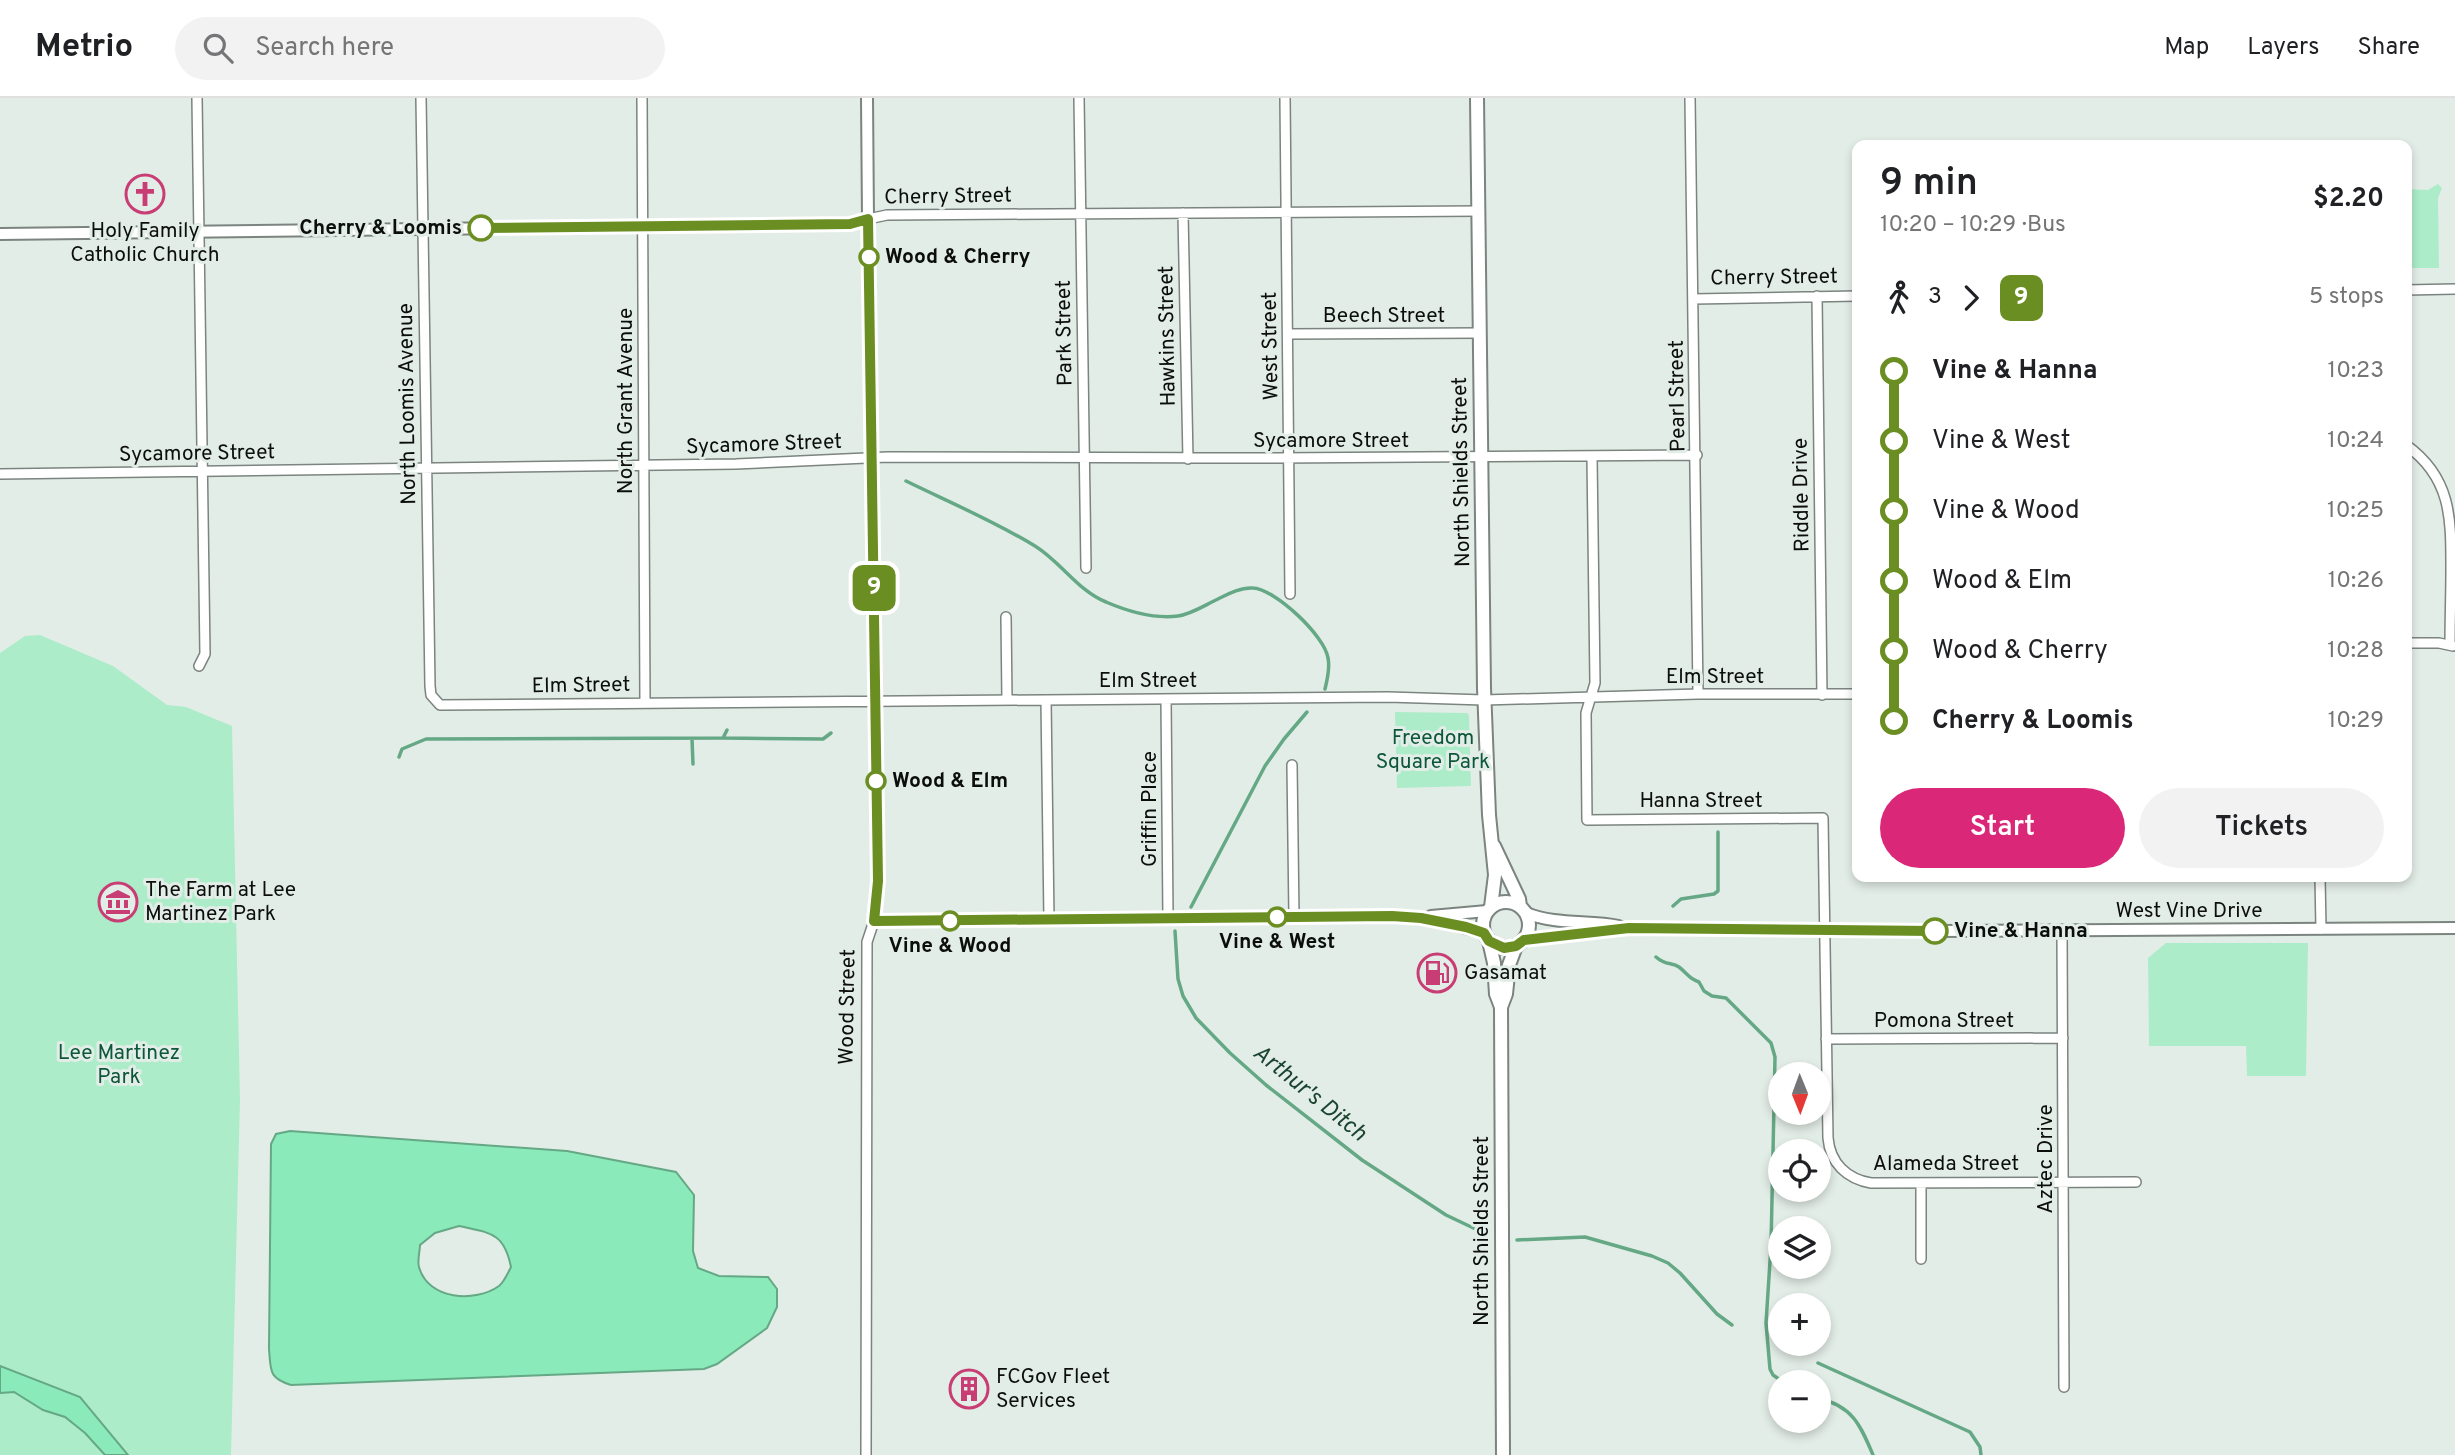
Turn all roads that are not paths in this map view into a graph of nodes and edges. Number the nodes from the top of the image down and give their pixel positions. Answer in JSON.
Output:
{"nodes":[{"id":1,"x":197,"y":98,"type":"edge"},
{"id":2,"x":421,"y":98,"type":"edge"},
{"id":3,"x":642,"y":98,"type":"edge"},
{"id":4,"x":867,"y":98,"type":"edge"},
{"id":5,"x":1079,"y":98,"type":"edge"},
{"id":6,"x":1285,"y":98,"type":"edge"},
{"id":7,"x":1477,"y":98,"type":"edge"},
{"id":8,"x":1690,"y":98,"type":"edge"},
{"id":9,"x":1479,"y":211,"type":"junction"},
{"id":10,"x":1183,"y":213,"type":"junction"},
{"id":11,"x":1287,"y":213,"type":"junction"},
{"id":12,"x":1080,"y":214,"type":"junction"},
{"id":13,"x":868,"y":219,"type":"junction"},
{"id":14,"x":642,"y":227,"type":"junction"},
{"id":15,"x":423,"y":228,"type":"junction"},
{"id":16,"x":200,"y":232,"type":"junction"},
{"id":17,"x":0,"y":234,"type":"edge"},
{"id":18,"x":2455,"y":289,"type":"edge"},
{"id":19,"x":2412,"y":290,"type":"edge"},
{"id":20,"x":1816,"y":296,"type":"junction"},
{"id":21,"x":1852,"y":296,"type":"edge"},
{"id":22,"x":1693,"y":299,"type":"junction"},
{"id":23,"x":1479,"y":333,"type":"junction"},
{"id":24,"x":1289,"y":334,"type":"junction"},
{"id":25,"x":2412,"y":451,"type":"edge"},
{"id":26,"x":1697,"y":455,"type":"junction"},
{"id":27,"x":1592,"y":457,"type":"junction"},
{"id":28,"x":1084,"y":458,"type":"junction"},
{"id":29,"x":1188,"y":458,"type":"junction"},
{"id":30,"x":1290,"y":458,"type":"junction"},
{"id":31,"x":1481,"y":458,"type":"junction"},
{"id":32,"x":873,"y":459,"type":"junction"},
{"id":33,"x":644,"y":466,"type":"junction"},
{"id":34,"x":425,"y":469,"type":"junction"},
{"id":35,"x":203,"y":472,"type":"junction"},
{"id":36,"x":0,"y":474,"type":"edge"},
{"id":37,"x":1086,"y":568,"type":"dead end"},
{"id":38,"x":1290,"y":594,"type":"dead end"},
{"id":39,"x":1006,"y":617,"type":"dead end"},
{"id":40,"x":2412,"y":643,"type":"edge"},
{"id":41,"x":2453,"y":646,"type":"edge"},
{"id":42,"x":200,"y":666,"type":"dead end"},
{"id":43,"x":1698,"y":694,"type":"junction"},
{"id":44,"x":1852,"y":694,"type":"edge"},
{"id":45,"x":1822,"y":695,"type":"junction"},
{"id":46,"x":1591,"y":696,"type":"junction"},
{"id":47,"x":1166,"y":699,"type":"junction"},
{"id":48,"x":1007,"y":700,"type":"junction"},
{"id":49,"x":1046,"y":700,"type":"junction"},
{"id":50,"x":1484,"y":700,"type":"junction"},
{"id":51,"x":875,"y":702,"type":"junction"},
{"id":52,"x":645,"y":703,"type":"junction"},
{"id":53,"x":440,"y":705,"type":"joint"},
{"id":54,"x":1293,"y":765,"type":"dead end"},
{"id":55,"x":1493,"y":845,"type":"junction"},
{"id":56,"x":2320,"y":882,"type":"edge"},
{"id":57,"x":1489,"y":909,"type":"junction"},
{"id":58,"x":1523,"y":909,"type":"junction"},
{"id":59,"x":1294,"y":917,"type":"junction"},
{"id":60,"x":1168,"y":918,"type":"junction"},
{"id":61,"x":1421,"y":918,"type":"junction"},
{"id":62,"x":1049,"y":920,"type":"junction"},
{"id":63,"x":874,"y":921,"type":"junction"},
{"id":64,"x":1629,"y":928,"type":"junction"},
{"id":65,"x":2455,"y":928,"type":"edge"},
{"id":66,"x":2320,"y":929,"type":"junction"},
{"id":67,"x":1824,"y":930,"type":"junction"},
{"id":68,"x":2062,"y":931,"type":"junction"},
{"id":69,"x":1487,"y":937,"type":"junction"},
{"id":70,"x":1520,"y":943,"type":"junction"},
{"id":71,"x":1501,"y":1007,"type":"junction"},
{"id":72,"x":2063,"y":1038,"type":"junction"},
{"id":73,"x":1826,"y":1039,"type":"junction"},
{"id":74,"x":1842,"y":1170,"type":"joint"},
{"id":75,"x":1922,"y":1182,"type":"junction"},
{"id":76,"x":2063,"y":1182,"type":"junction"},
{"id":77,"x":2136,"y":1182,"type":"dead end"},
{"id":78,"x":1921,"y":1259,"type":"dead end"},
{"id":79,"x":2064,"y":1387,"type":"dead end"},
{"id":80,"x":866,"y":1455,"type":"edge"},
{"id":81,"x":1503,"y":1455,"type":"edge"}],
"edges":[{"from":1,"to":16,"type":"street"},
{"from":2,"to":15,"type":"street","name":"North Loomis Avenue"},
{"from":3,"to":14,"type":"street","name":"North Grant Avenue"},
{"from":4,"to":13,"type":"street","name":"Wood Street"},
{"from":5,"to":12,"type":"street","name":"Park Street"},
{"from":6,"to":11,"type":"street","name":"West Street"},
{"from":7,"to":9,"type":"main road","name":"North Shields Street"},
{"from":8,"to":22,"type":"street","name":"Pearl Street"},
{"from":9,"to":11,"type":"street","name":"Cherry Street"},
{"from":9,"to":23,"type":"main road","name":"North Shields Street"},
{"from":10,"to":11,"type":"street","name":"Cherry Street"},
{"from":10,"to":12,"type":"street","name":"Cherry Street"},
{"from":10,"to":29,"type":"street","name":"Hawkins Street"},
{"from":11,"to":24,"type":"street","name":"West Street"},
{"from":12,"to":13,"type":"street","name":"Cherry Street"},
{"from":12,"to":28,"type":"street","name":"Park Street"},
{"from":13,"to":14,"type":"street","name":"Cherry Street"},
{"from":13,"to":32,"type":"street","name":"Wood Street"},
{"from":14,"to":15,"type":"street","name":"Cherry Street"},
{"from":14,"to":33,"type":"street","name":"North Grant Avenue"},
{"from":15,"to":16,"type":"street","name":"Cherry Street"},
{"from":15,"to":34,"type":"street","name":"North Loomis Avenue"},
{"from":16,"to":17,"type":"street","name":"Cherry Street"},
{"from":16,"to":35,"type":"street"},
{"from":18,"to":19,"type":"street"},
{"from":20,"to":21,"type":"street","name":"Cherry Street"},
{"from":20,"to":22,"type":"street","name":"Cherry Street"},
{"from":20,"to":45,"type":"street","name":"Riddle Drive"},
{"from":22,"to":26,"type":"street","name":"Pearl Street"},
{"from":23,"to":24,"type":"street","name":"Beech Street"},
{"from":23,"to":31,"type":"main road","name":"North Shields Street"},
{"from":24,"to":30,"type":"street","name":"West Street"},
{"from":25,"to":41,"type":"street"},
{"from":26,"to":27,"type":"street","name":"Sycamore Street"},
{"from":26,"to":43,"type":"street","name":"Pearl Street"},
{"from":27,"to":31,"type":"street","name":"Sycamore Street"},
{"from":27,"to":46,"type":"street","name":"Hanna Street"},
{"from":28,"to":29,"type":"street","name":"Sycamore Street"},
{"from":28,"to":32,"type":"street","name":"Sycamore Street"},
{"from":28,"to":37,"type":"street","name":"Park Street"},
{"from":29,"to":30,"type":"street","name":"Sycamore Street"},
{"from":30,"to":31,"type":"street","name":"Sycamore Street"},
{"from":30,"to":38,"type":"street","name":"West Street"},
{"from":31,"to":50,"type":"main road","name":"North Shields Street"},
{"from":32,"to":33,"type":"street","name":"Sycamore Street"},
{"from":32,"to":51,"type":"street","name":"Wood Street"},
{"from":33,"to":34,"type":"street","name":"Sycamore Street"},
{"from":33,"to":52,"type":"street","name":"North Grant Avenue"},
{"from":34,"to":35,"type":"street","name":"Sycamore Street"},
{"from":34,"to":53,"type":"street","name":"North Loomis Avenue"},
{"from":35,"to":36,"type":"street","name":"Sycamore Street"},
{"from":35,"to":42,"type":"street"},
{"from":39,"to":48,"type":"street"},
{"from":40,"to":41,"type":"street"},
{"from":43,"to":45,"type":"street","name":"Elm Street"},
{"from":43,"to":46,"type":"street","name":"Elm Street"},
{"from":44,"to":45,"type":"street","name":"Elm Street"},
{"from":46,"to":50,"type":"street","name":"Elm Street"},
{"from":46,"to":67,"type":"street","name":"Hanna Street"},
{"from":47,"to":49,"type":"street","name":"Elm Street"},
{"from":47,"to":50,"type":"street","name":"Elm Street"},
{"from":47,"to":60,"type":"street","name":"Griffin Place"},
{"from":48,"to":49,"type":"street","name":"Elm Street"},
{"from":48,"to":51,"type":"street","name":"Elm Street"},
{"from":49,"to":62,"type":"street"},
{"from":50,"to":55,"type":"main road","name":"North Shields Street"},
{"from":51,"to":52,"type":"street","name":"Elm Street"},
{"from":51,"to":63,"type":"street","name":"Wood Street"},
{"from":52,"to":53,"type":"street","name":"Elm Street"},
{"from":54,"to":59,"type":"street"},
{"from":55,"to":57,"type":"main road","name":"North Shields Street"},
{"from":55,"to":58,"type":"main road","name":"North Shields Street"},
{"from":56,"to":66,"type":"street"},
{"from":57,"to":58,"type":"main road"},
{"from":57,"to":61,"type":"street"},
{"from":57,"to":69,"type":"main road"},
{"from":58,"to":64,"type":"street","name":"West Vine Drive"},
{"from":58,"to":70,"type":"main road"},
{"from":59,"to":60,"type":"street"},
{"from":59,"to":61,"type":"street"},
{"from":60,"to":62,"type":"street"},
{"from":61,"to":69,"type":"street"},
{"from":62,"to":63,"type":"street"},
{"from":63,"to":80,"type":"street","name":"Wood Street"},
{"from":64,"to":67,"type":"street","name":"West Vine Drive"},
{"from":64,"to":70,"type":"street","name":"West Vine Drive"},
{"from":65,"to":66,"type":"street","name":"West Vine Drive"},
{"from":66,"to":68,"type":"street","name":"West Vine Drive"},
{"from":67,"to":68,"type":"street","name":"West Vine Drive"},
{"from":67,"to":73,"type":"street","name":"Hanna Street"},
{"from":68,"to":72,"type":"street","name":"Aztec Drive"},
{"from":69,"to":70,"type":"main road"},
{"from":69,"to":71,"type":"main road","name":"North Shields Street"},
{"from":70,"to":71,"type":"main road","name":"North Shields Street"},
{"from":71,"to":81,"type":"main road","name":"North Shields Street"},
{"from":72,"to":73,"type":"street","name":"Pomona Street"},
{"from":72,"to":76,"type":"street","name":"Aztec Drive"},
{"from":73,"to":74,"type":"street","name":"Hanna Street"},
{"from":74,"to":75,"type":"street","name":"Alameda Street"},
{"from":75,"to":76,"type":"street","name":"Alameda Street"},
{"from":75,"to":78,"type":"street"},
{"from":76,"to":77,"type":"street","name":"Alameda Street"},
{"from":76,"to":79,"type":"street","name":"Aztec Drive"}]}
